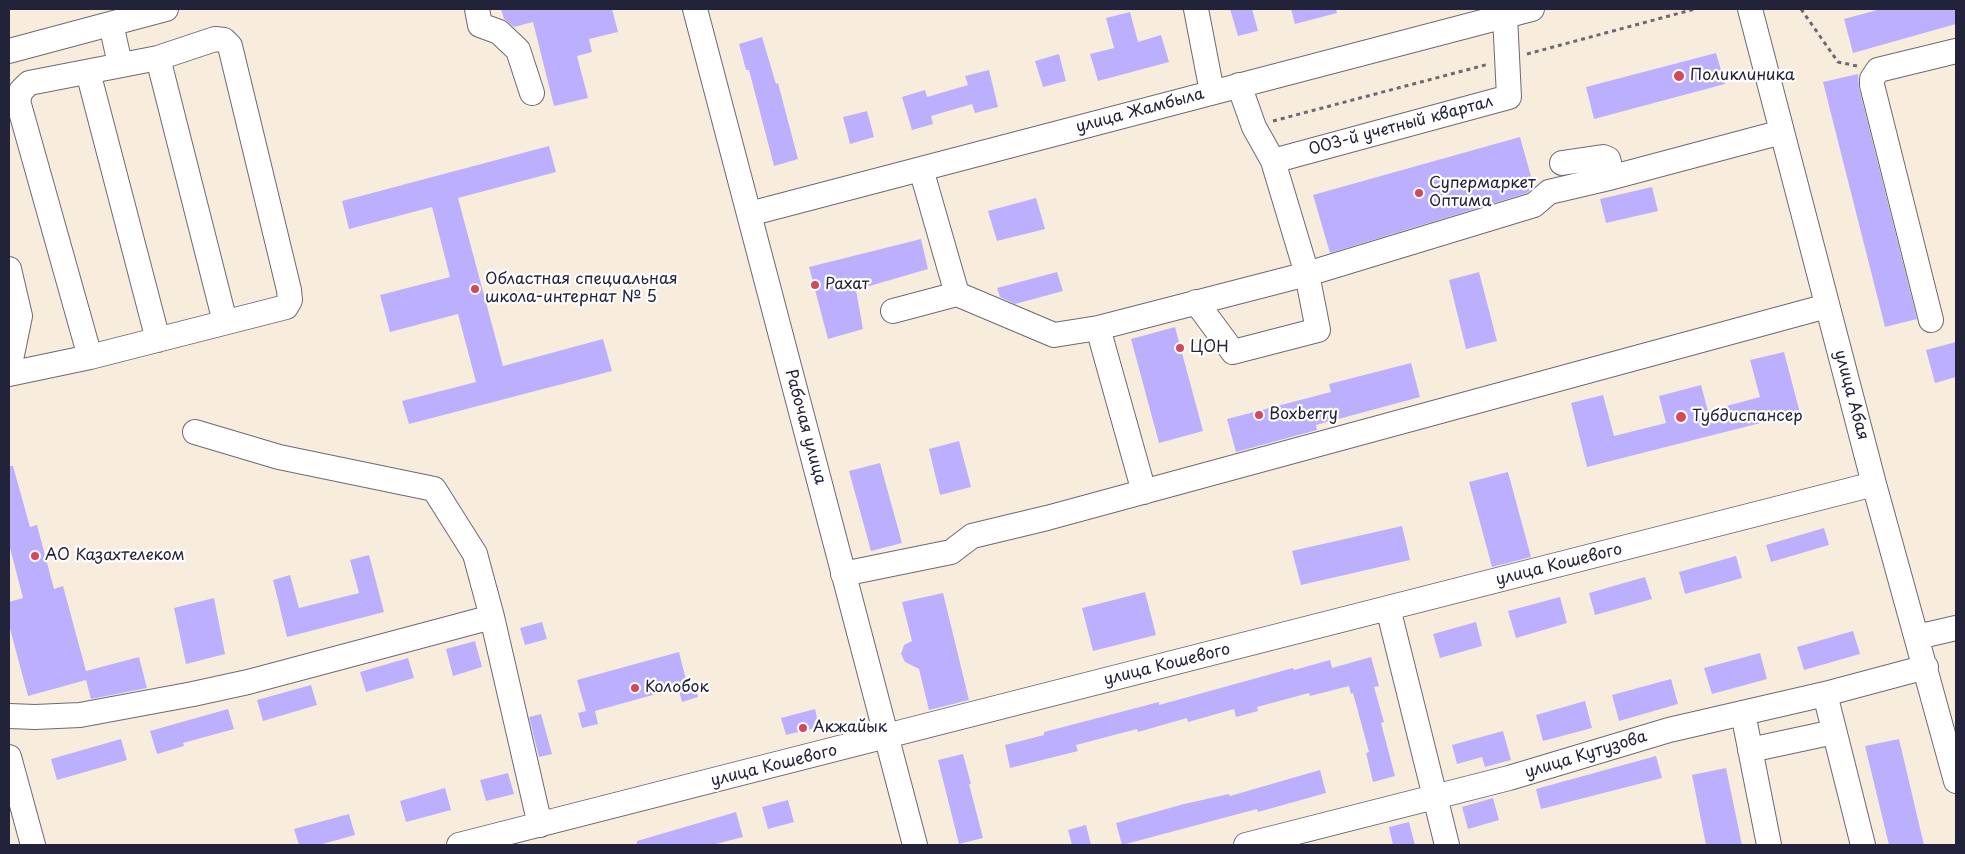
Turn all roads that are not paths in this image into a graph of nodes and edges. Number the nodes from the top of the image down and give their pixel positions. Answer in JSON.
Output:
{"nodes":[{"id":1,"x":166,"y":9,"type":"edge"},
{"id":2,"x":477,"y":9,"type":"edge"},
{"id":3,"x":694,"y":9,"type":"edge"},
{"id":4,"x":1196,"y":9,"type":"edge"},
{"id":5,"x":1532,"y":9,"type":"edge"},
{"id":6,"x":1750,"y":9,"type":"edge"},
{"id":7,"x":1505,"y":16,"type":"junction"},
{"id":8,"x":111,"y":24,"type":"junction"},
{"id":9,"x":9,"y":51,"type":"edge"},
{"id":10,"x":1956,"y":51,"type":"edge"},
{"id":11,"x":158,"y":58,"type":"junction"},
{"id":12,"x":120,"y":64,"type":"junction"},
{"id":13,"x":88,"y":72,"type":"junction"},
{"id":14,"x":1239,"y":85,"type":"junction"},
{"id":15,"x":1212,"y":92,"type":"junction"},
{"id":16,"x":532,"y":93,"type":"dead end"},
{"id":17,"x":1782,"y":132,"type":"junction"},
{"id":18,"x":1273,"y":161,"type":"junction"},
{"id":19,"x":1562,"y":163,"type":"dead end"},
{"id":20,"x":921,"y":169,"type":"junction"},
{"id":21,"x":1613,"y":177,"type":"junction"},
{"id":22,"x":749,"y":214,"type":"junction"},
{"id":23,"x":9,"y":269,"type":"edge"},
{"id":24,"x":1307,"y":274,"type":"junction"},
{"id":25,"x":957,"y":294,"type":"junction"},
{"id":26,"x":1196,"y":302,"type":"junction"},
{"id":27,"x":1827,"y":306,"type":"junction"},
{"id":28,"x":893,"y":311,"type":"dead end"},
{"id":29,"x":1931,"y":320,"type":"dead end"},
{"id":30,"x":225,"y":322,"type":"junction"},
{"id":31,"x":1098,"y":328,"type":"junction"},
{"id":32,"x":158,"y":340,"type":"junction"},
{"id":33,"x":90,"y":357,"type":"junction"},
{"id":34,"x":9,"y":369,"type":"edge"},
{"id":35,"x":9,"y":374,"type":"edge"},
{"id":36,"x":195,"y":432,"type":"dead end"},
{"id":37,"x":1874,"y":484,"type":"junction"},
{"id":38,"x":1144,"y":492,"type":"junction"},
{"id":39,"x":843,"y":574,"type":"junction"},
{"id":40,"x":1388,"y":608,"type":"junction"},
{"id":41,"x":492,"y":617,"type":"junction"},
{"id":42,"x":1956,"y":628,"type":"edge"},
{"id":43,"x":1918,"y":637,"type":"junction"},
{"id":44,"x":1926,"y":667,"type":"junction"},
{"id":45,"x":1825,"y":694,"type":"junction"},
{"id":46,"x":1743,"y":713,"type":"junction"},
{"id":47,"x":9,"y":716,"type":"edge"},
{"id":48,"x":1834,"y":732,"type":"junction"},
{"id":49,"x":886,"y":737,"type":"junction"},
{"id":50,"x":1750,"y":750,"type":"junction"},
{"id":51,"x":9,"y":756,"type":"edge"},
{"id":52,"x":1956,"y":781,"type":"edge"},
{"id":53,"x":1435,"y":798,"type":"junction"},
{"id":54,"x":540,"y":825,"type":"junction"},
{"id":55,"x":33,"y":845,"type":"edge"},
{"id":56,"x":459,"y":845,"type":"edge"},
{"id":57,"x":915,"y":845,"type":"edge"},
{"id":58,"x":1246,"y":845,"type":"edge"},
{"id":59,"x":1447,"y":845,"type":"edge"},
{"id":60,"x":1769,"y":845,"type":"edge"},
{"id":61,"x":1863,"y":845,"type":"edge"}],
"edges":[{"from":1,"to":8,"type":"street"},
{"from":2,"to":16,"type":"street"},
{"from":3,"to":22,"type":"street","name":"Рабочая улица"},
{"from":4,"to":15,"type":"street"},
{"from":5,"to":7,"type":"street","name":"улица Жамбыла"},
{"from":6,"to":17,"type":"street","name":"улица Абая"},
{"from":7,"to":14,"type":"street","name":"улица Жамбыла"},
{"from":7,"to":18,"type":"street","name":"003-й учетный квартал"},
{"from":8,"to":9,"type":"street"},
{"from":8,"to":12,"type":"street"},
{"from":10,"to":29,"type":"street"},
{"from":11,"to":12,"type":"street"},
{"from":11,"to":30,"type":"street"},
{"from":11,"to":30,"type":"street"},
{"from":12,"to":13,"type":"street"},
{"from":13,"to":32,"type":"street"},
{"from":13,"to":33,"type":"street"},
{"from":14,"to":15,"type":"street","name":"улица Жамбыла"},
{"from":14,"to":18,"type":"street"},
{"from":15,"to":20,"type":"street","name":"улица Жамбыла"},
{"from":17,"to":21,"type":"street"},
{"from":17,"to":27,"type":"street","name":"улица Абая"},
{"from":18,"to":24,"type":"street"},
{"from":19,"to":21,"type":"street"},
{"from":20,"to":22,"type":"street","name":"улица Жамбыла"},
{"from":20,"to":25,"type":"street"},
{"from":21,"to":24,"type":"street"},
{"from":22,"to":39,"type":"street","name":"Рабочая улица"},
{"from":23,"to":34,"type":"street"},
{"from":24,"to":26,"type":"street"},
{"from":24,"to":26,"type":"street"},
{"from":25,"to":28,"type":"street"},
{"from":25,"to":31,"type":"street"},
{"from":26,"to":31,"type":"street"},
{"from":27,"to":37,"type":"street","name":"улица Абая"},
{"from":27,"to":38,"type":"street"},
{"from":30,"to":32,"type":"street"},
{"from":31,"to":38,"type":"street"},
{"from":32,"to":33,"type":"street"},
{"from":33,"to":35,"type":"street"},
{"from":36,"to":41,"type":"street"},
{"from":37,"to":40,"type":"street","name":"улица Кошевого"},
{"from":37,"to":43,"type":"street","name":"улица Абая"},
{"from":38,"to":39,"type":"street"},
{"from":39,"to":49,"type":"street","name":"Рабочая улица"},
{"from":40,"to":49,"type":"street","name":"улица Кошевого"},
{"from":40,"to":53,"type":"street"},
{"from":41,"to":47,"type":"street"},
{"from":41,"to":54,"type":"street"},
{"from":42,"to":43,"type":"street"},
{"from":43,"to":44,"type":"street","name":"улица Абая"},
{"from":44,"to":45,"type":"street","name":"улица Кутузова"},
{"from":44,"to":52,"type":"street","name":"улица Абая"},
{"from":45,"to":46,"type":"street","name":"улица Кутузова"},
{"from":45,"to":48,"type":"street"},
{"from":46,"to":50,"type":"street"},
{"from":46,"to":53,"type":"street","name":"улица Кутузова"},
{"from":48,"to":50,"type":"street"},
{"from":48,"to":61,"type":"street"},
{"from":49,"to":54,"type":"street","name":"улица Кошевого"},
{"from":49,"to":57,"type":"street","name":"Рабочая улица"},
{"from":50,"to":60,"type":"street"},
{"from":51,"to":55,"type":"street"},
{"from":53,"to":58,"type":"street","name":"улица Кутузова"},
{"from":53,"to":59,"type":"street"},
{"from":54,"to":56,"type":"street","name":"улица Кошевого"}]}
